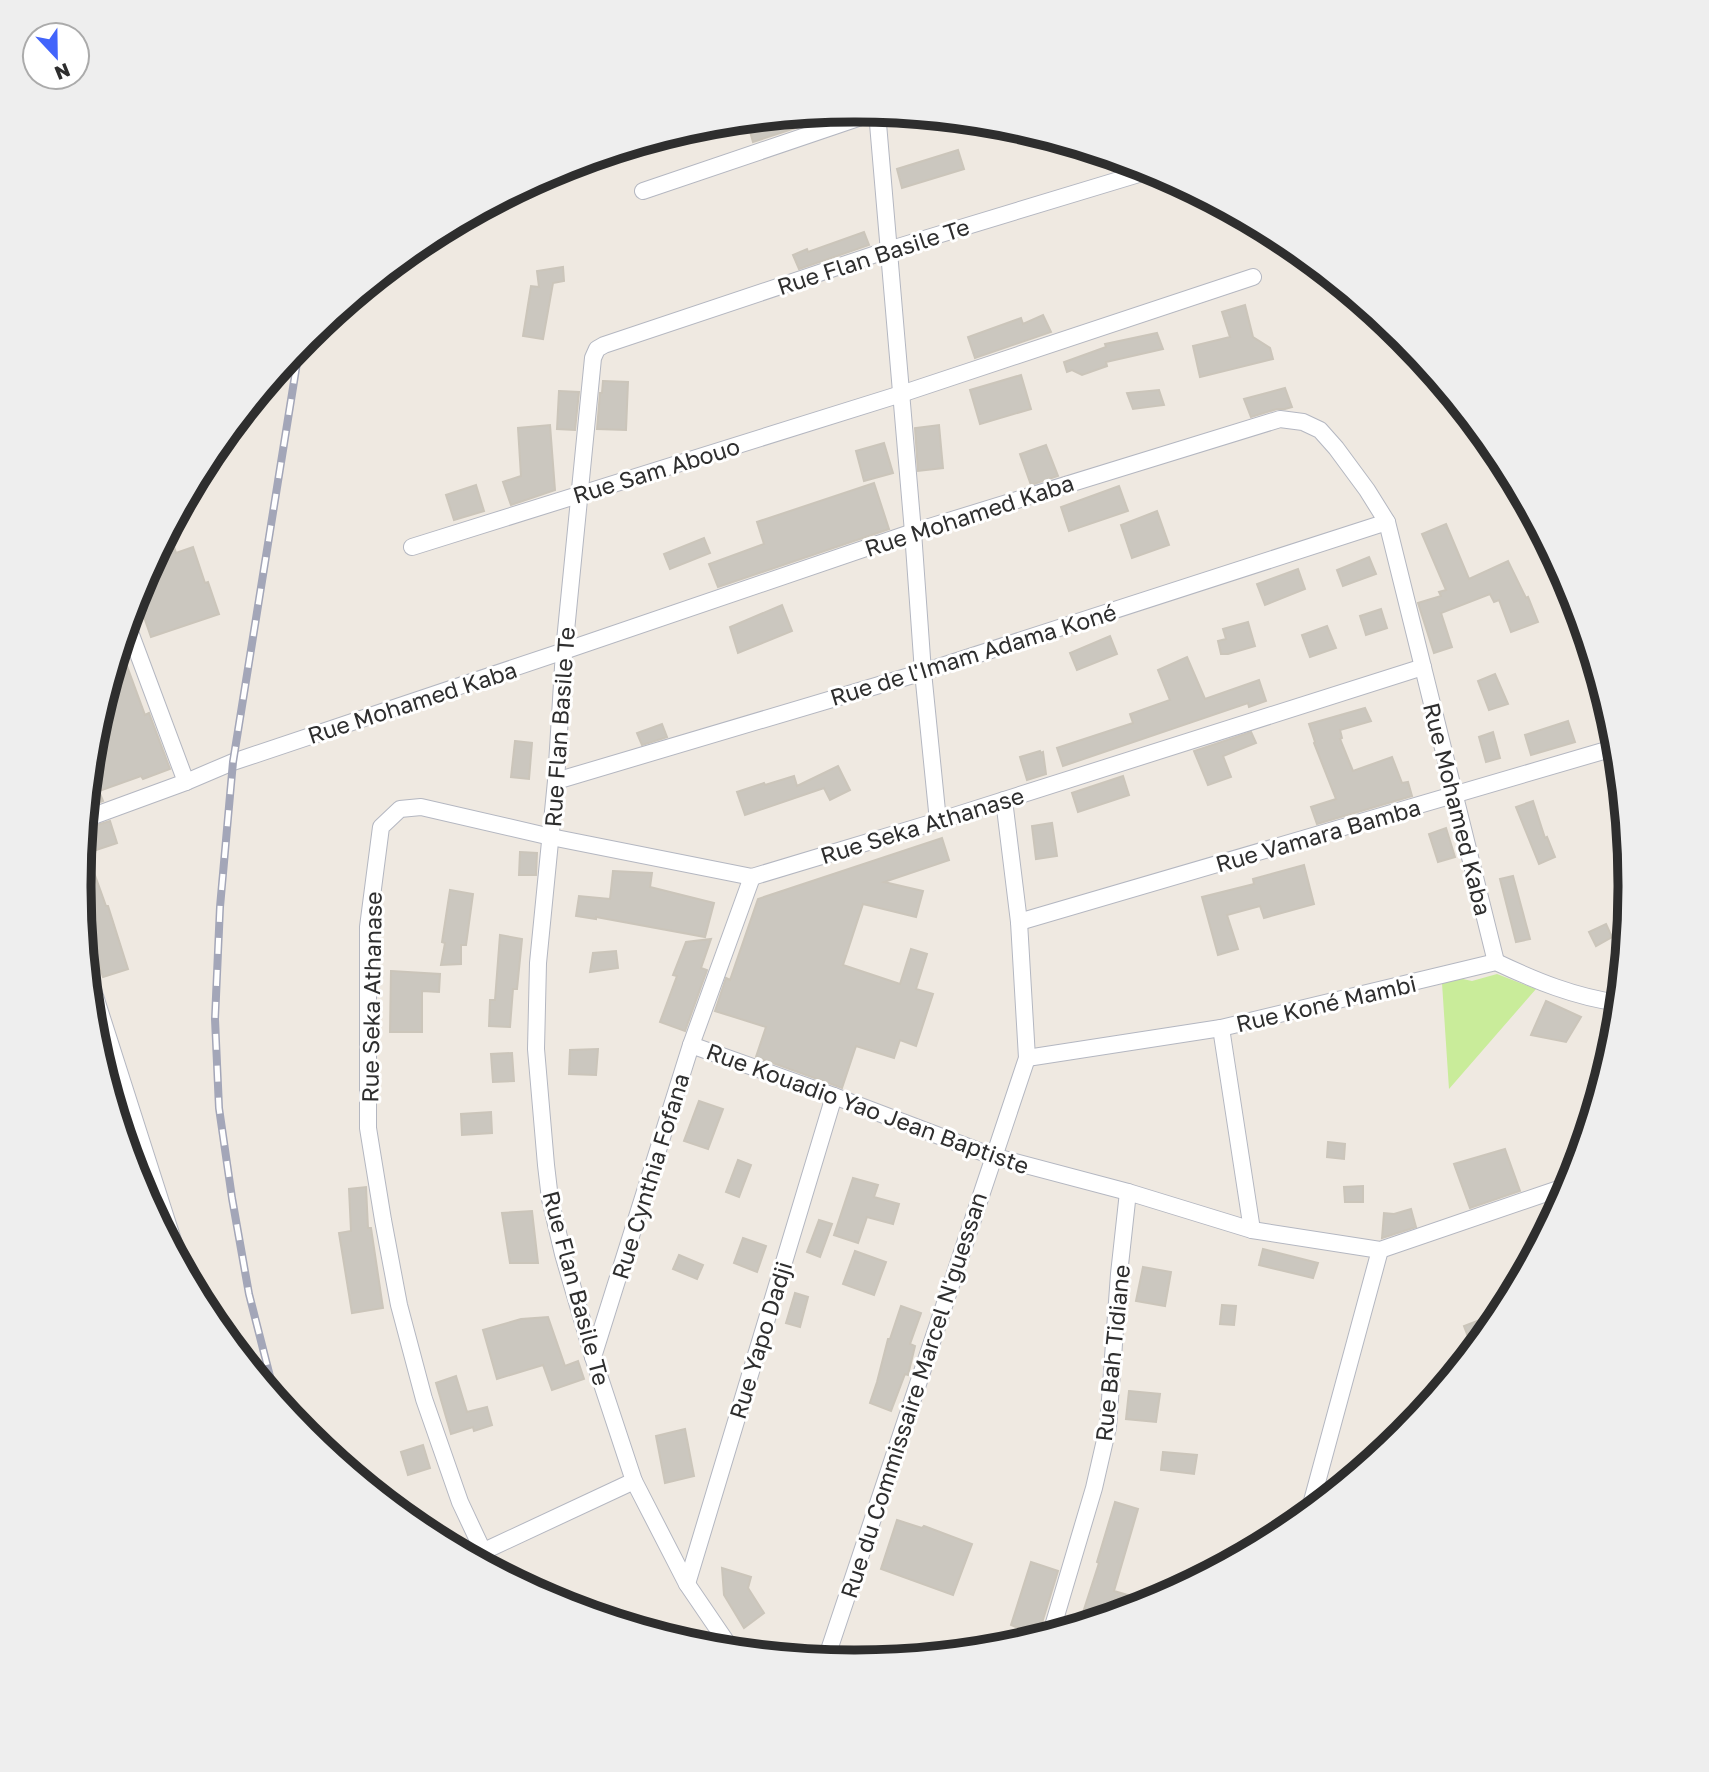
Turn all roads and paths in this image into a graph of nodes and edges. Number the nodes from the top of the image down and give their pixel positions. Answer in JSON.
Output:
{"nodes":[{"id":1,"x":855,"y":122,"type":"edge"},
{"id":2,"x":881,"y":123,"type":"edge"},
{"id":3,"x":1133,"y":176,"type":"edge"},
{"id":4,"x":643,"y":191,"type":"dead end"},
{"id":5,"x":888,"y":250,"type":"junction"},
{"id":6,"x":1253,"y":277,"type":"dead end"},
{"id":7,"x":901,"y":394,"type":"junction"},
{"id":8,"x":579,"y":494,"type":"junction"},
{"id":9,"x":1387,"y":522,"type":"junction"},
{"id":10,"x":913,"y":532,"type":"junction"},
{"id":11,"x":412,"y":547,"type":"dead end"},
{"id":12,"x":133,"y":639,"type":"edge"},
{"id":13,"x":564,"y":651,"type":"junction"},
{"id":14,"x":1423,"y":667,"type":"junction"},
{"id":15,"x":923,"y":672,"type":"junction"},
{"id":16,"x":1605,"y":750,"type":"edge"},
{"id":17,"x":556,"y":781,"type":"junction"},
{"id":18,"x":186,"y":782,"type":"junction"},
{"id":19,"x":1454,"y":795,"type":"junction"},
{"id":20,"x":1004,"y":800,"type":"junction"},
{"id":21,"x":95,"y":815,"type":"edge"},
{"id":22,"x":938,"y":821,"type":"junction"},
{"id":23,"x":551,"y":837,"type":"junction"},
{"id":24,"x":752,"y":877,"type":"junction"},
{"id":25,"x":1019,"y":922,"type":"junction"},
{"id":26,"x":1496,"y":962,"type":"junction"},
{"id":27,"x":1609,"y":1001,"type":"edge"},
{"id":28,"x":1221,"y":1028,"type":"junction"},
{"id":29,"x":691,"y":1045,"type":"junction"},
{"id":30,"x":1027,"y":1058,"type":"junction"},
{"id":31,"x":834,"y":1096,"type":"junction"},
{"id":32,"x":129,"y":1123,"type":"edge"},
{"id":33,"x":992,"y":1156,"type":"junction"},
{"id":34,"x":151,"y":1183,"type":"edge"},
{"id":35,"x":1554,"y":1190,"type":"edge"},
{"id":36,"x":1128,"y":1192,"type":"junction"},
{"id":37,"x":1252,"y":1230,"type":"junction"},
{"id":38,"x":1380,"y":1250,"type":"junction"},
{"id":39,"x":593,"y":1357,"type":"junction"},
{"id":40,"x":634,"y":1481,"type":"junction"},
{"id":41,"x":1312,"y":1497,"type":"edge"},
{"id":42,"x":483,"y":1552,"type":"edge"},
{"id":43,"x":491,"y":1557,"type":"edge"},
{"id":44,"x":687,"y":1584,"type":"junction"},
{"id":45,"x":1054,"y":1622,"type":"edge"},
{"id":46,"x":724,"y":1638,"type":"edge"},
{"id":47,"x":828,"y":1649,"type":"edge"}],
"edges":[{"from":1,"to":4,"type":"street"},
{"from":2,"to":5,"type":"street"},
{"from":3,"to":5,"type":"street","name":"Rue Flan Basile Te"},
{"from":5,"to":7,"type":"street"},
{"from":5,"to":8,"type":"street","name":"Rue Flan Basile Te"},
{"from":6,"to":7,"type":"street","name":"Rue Sam Abouo"},
{"from":7,"to":8,"type":"street","name":"Rue Sam Abouo"},
{"from":7,"to":10,"type":"street"},
{"from":8,"to":11,"type":"street","name":"Rue Sam Abouo"},
{"from":8,"to":13,"type":"street","name":"Rue Flan Basile Te"},
{"from":9,"to":10,"type":"street","name":"Rue Mohamed Kaba"},
{"from":9,"to":14,"type":"street","name":"Rue Mohamed Kaba"},
{"from":9,"to":15,"type":"street","name":"Rue de l'Imam Adama Koné"},
{"from":10,"to":13,"type":"street","name":"Rue Mohamed Kaba"},
{"from":10,"to":15,"type":"street"},
{"from":12,"to":18,"type":"street"},
{"from":13,"to":17,"type":"street","name":"Rue Flan Basile Te"},
{"from":13,"to":18,"type":"street","name":"Rue Mohamed Kaba"},
{"from":14,"to":19,"type":"street","name":"Rue Mohamed Kaba"},
{"from":14,"to":20,"type":"street","name":"Rue Seka Athanase"},
{"from":15,"to":17,"type":"street","name":"Rue de l'Imam Adama Koné"},
{"from":15,"to":22,"type":"street"},
{"from":16,"to":19,"type":"street","name":"Rue Vamara Bamba"},
{"from":17,"to":23,"type":"street","name":"Rue Flan Basile Te"},
{"from":18,"to":21,"type":"street","name":"Rue Mohamed Kaba"},
{"from":19,"to":25,"type":"street","name":"Rue Vamara Bamba"},
{"from":19,"to":26,"type":"street","name":"Rue Mohamed Kaba"},
{"from":20,"to":22,"type":"street","name":"Rue Seka Athanase"},
{"from":20,"to":25,"type":"street","name":"Rue du Commissaire Marcel N'guessan"},
{"from":22,"to":24,"type":"street","name":"Rue Seka Athanase"},
{"from":23,"to":24,"type":"street","name":"Rue Seka Athanase"},
{"from":23,"to":39,"type":"street","name":"Rue Flan Basile Te"},
{"from":23,"to":42,"type":"street","name":"Rue Seka Athanase"},
{"from":24,"to":29,"type":"street","name":"Rue Cynthia Fofana"},
{"from":25,"to":30,"type":"street","name":"Rue du Commissaire Marcel N'guessan"},
{"from":26,"to":27,"type":"street"},
{"from":26,"to":28,"type":"street","name":"Rue Koné Mambi"},
{"from":28,"to":30,"type":"street","name":"Rue Koné Mambi"},
{"from":28,"to":37,"type":"street"},
{"from":29,"to":31,"type":"street","name":"Rue Kouadio Yao Jean Baptiste"},
{"from":29,"to":39,"type":"street","name":"Rue Cynthia Fofana"},
{"from":30,"to":33,"type":"street","name":"Rue du Commissaire Marcel N'guessan"},
{"from":31,"to":33,"type":"street","name":"Rue Kouadio Yao Jean Baptiste"},
{"from":31,"to":44,"type":"street","name":"Rue Yapo Dadji"},
{"from":32,"to":34,"type":"street"},
{"from":33,"to":36,"type":"street","name":"Rue Kouadio Yao Jean Baptiste"},
{"from":33,"to":47,"type":"street","name":"Rue du Commissaire Marcel N'guessan"},
{"from":35,"to":38,"type":"street","name":"Rue Kouadio Yao Jean Baptiste"},
{"from":36,"to":37,"type":"street","name":"Rue Kouadio Yao Jean Baptiste"},
{"from":36,"to":45,"type":"street","name":"Rue Bah Tidiane"},
{"from":37,"to":38,"type":"street","name":"Rue Kouadio Yao Jean Baptiste"},
{"from":38,"to":41,"type":"street"},
{"from":39,"to":40,"type":"street","name":"Rue Flan Basile Te"},
{"from":40,"to":43,"type":"street"},
{"from":40,"to":44,"type":"street","name":"Rue Flan Basile Te"},
{"from":44,"to":46,"type":"street","name":"Rue Flan Basile Te"}]}
